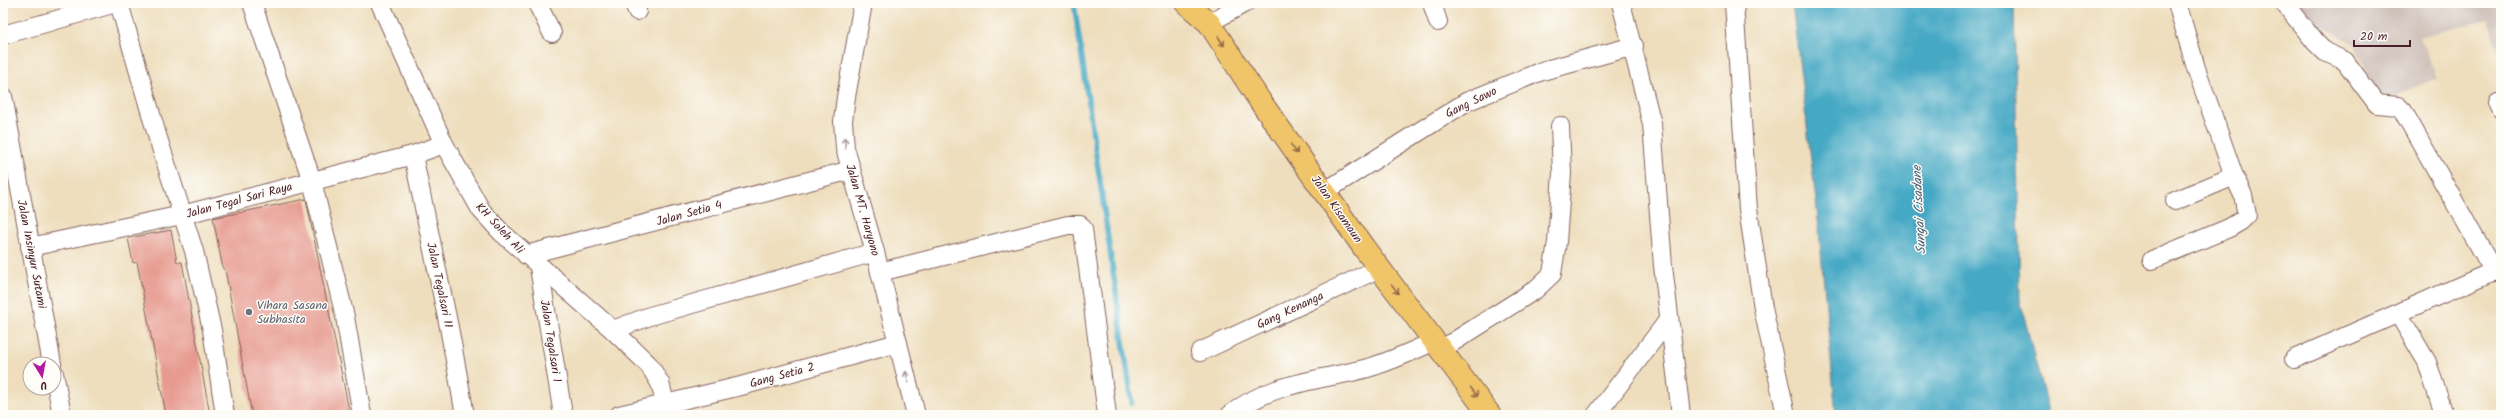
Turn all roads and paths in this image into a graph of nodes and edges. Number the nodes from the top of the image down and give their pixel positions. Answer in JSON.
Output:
{"nodes":[{"id":1,"x":117,"y":3,"type":"edge"},
{"id":2,"x":252,"y":3,"type":"edge"},
{"id":3,"x":380,"y":3,"type":"edge"},
{"id":4,"x":537,"y":3,"type":"edge"},
{"id":5,"x":863,"y":3,"type":"edge"},
{"id":6,"x":1186,"y":3,"type":"edge"},
{"id":7,"x":1245,"y":3,"type":"edge"},
{"id":8,"x":1432,"y":3,"type":"edge"},
{"id":9,"x":1621,"y":3,"type":"edge"},
{"id":10,"x":1734,"y":3,"type":"edge"},
{"id":11,"x":2177,"y":3,"type":"edge"},
{"id":12,"x":2284,"y":3,"type":"edge"},
{"id":13,"x":1438,"y":22,"type":"dead end"},
{"id":14,"x":1210,"y":23,"type":"junction"},
{"id":15,"x":552,"y":33,"type":"dead end"},
{"id":16,"x":3,"y":35,"type":"edge"},
{"id":17,"x":1634,"y":46,"type":"junction"},
{"id":18,"x":3,"y":96,"type":"edge"},
{"id":19,"x":1560,"y":126,"type":"dead end"},
{"id":20,"x":444,"y":144,"type":"junction"},
{"id":21,"x":412,"y":156,"type":"junction"},
{"id":22,"x":851,"y":170,"type":"junction"},
{"id":23,"x":2234,"y":176,"type":"junction"},
{"id":24,"x":312,"y":181,"type":"junction"},
{"id":25,"x":1324,"y":192,"type":"junction"},
{"id":26,"x":2175,"y":201,"type":"dead end"},
{"id":27,"x":182,"y":215,"type":"junction"},
{"id":28,"x":30,"y":247,"type":"junction"},
{"id":29,"x":875,"y":252,"type":"junction"},
{"id":30,"x":2152,"y":260,"type":"dead end"},
{"id":31,"x":533,"y":261,"type":"junction"},
{"id":32,"x":1380,"y":268,"type":"junction"},
{"id":33,"x":2498,"y":270,"type":"edge"},
{"id":34,"x":880,"y":272,"type":"junction"},
{"id":35,"x":2399,"y":315,"type":"junction"},
{"id":36,"x":1669,"y":319,"type":"junction"},
{"id":37,"x":613,"y":330,"type":"junction"},
{"id":38,"x":898,"y":343,"type":"junction"},
{"id":39,"x":1438,"y":345,"type":"junction"},
{"id":40,"x":1200,"y":352,"type":"dead end"},
{"id":41,"x":50,"y":356,"type":"edge"},
{"id":42,"x":2294,"y":359,"type":"dead end"},
{"id":43,"x":58,"y":396,"type":"edge"},
{"id":44,"x":667,"y":410,"type":"edge"},
{"id":45,"x":1485,"y":413,"type":"edge"},
{"id":46,"x":62,"y":415,"type":"edge"},
{"id":47,"x":225,"y":415,"type":"edge"},
{"id":48,"x":362,"y":415,"type":"edge"},
{"id":49,"x":465,"y":415,"type":"edge"},
{"id":50,"x":563,"y":415,"type":"edge"},
{"id":51,"x":619,"y":415,"type":"edge"},
{"id":52,"x":916,"y":415,"type":"edge"},
{"id":53,"x":1107,"y":415,"type":"edge"},
{"id":54,"x":1230,"y":415,"type":"edge"},
{"id":55,"x":1596,"y":415,"type":"edge"},
{"id":56,"x":1681,"y":415,"type":"edge"},
{"id":57,"x":1786,"y":415,"type":"edge"},
{"id":58,"x":2442,"y":415,"type":"edge"}],
"edges":[{"from":1,"to":16,"type":"street"},
{"from":1,"to":27,"type":"street"},
{"from":2,"to":24,"type":"street"},
{"from":3,"to":20,"type":"street","name":"KH Soleh Ali"},
{"from":4,"to":15,"type":"street"},
{"from":22,"to":5,"type":"street","name":"Jalan MT. Haryono","one_way":true},
{"from":6,"to":14,"type":"main road","name":"Jalan Kisamaun"},
{"from":7,"to":14,"type":"street"},
{"from":8,"to":13,"type":"street"},
{"from":9,"to":17,"type":"street"},
{"from":10,"to":57,"type":"street"},
{"from":11,"to":23,"type":"street"},
{"from":12,"to":33,"type":"street"},
{"from":14,"to":25,"type":"main road","name":"Jalan Kisamaun","one_way":true},
{"from":17,"to":25,"type":"street","name":"Gang Sawo"},
{"from":17,"to":36,"type":"street"},
{"from":18,"to":28,"type":"street","name":"Jalan Insinyur Sutami"},
{"from":19,"to":39,"type":"street"},
{"from":20,"to":21,"type":"street","name":"Jalan Tegal Sari Raya"},
{"from":20,"to":31,"type":"street","name":"KH Soleh Ali"},
{"from":21,"to":24,"type":"street","name":"Jalan Tegal Sari Raya"},
{"from":21,"to":49,"type":"street","name":"Jalan Tegalsari II"},
{"from":22,"to":29,"type":"street","name":"Jalan MT. Haryono"},
{"from":22,"to":31,"type":"street","name":"Jalan Setia 4"},
{"from":23,"to":26,"type":"street"},
{"from":23,"to":30,"type":"street"},
{"from":24,"to":27,"type":"street","name":"Jalan Tegal Sari Raya"},
{"from":24,"to":48,"type":"street"},
{"from":25,"to":32,"type":"main road","name":"Jalan Kisamaun"},
{"from":27,"to":28,"type":"street","name":"Jalan Tegal Sari Raya"},
{"from":27,"to":47,"type":"street"},
{"from":28,"to":41,"type":"street","name":"Jalan Insinyur Sutami"},
{"from":29,"to":34,"type":"street","name":"Jalan MT. Haryono"},
{"from":29,"to":37,"type":"street"},
{"from":31,"to":37,"type":"street","name":"KH Soleh Ali"},
{"from":31,"to":50,"type":"street","name":"Jalan Tegalsari 1"},
{"from":32,"to":39,"type":"main road","name":"Jalan Kisamaun","one_way":true},
{"from":32,"to":40,"type":"street","name":"Gang Kenanga"},
{"from":33,"to":35,"type":"street"},
{"from":34,"to":38,"type":"street","name":"Jalan MT. Haryono"},
{"from":34,"to":53,"type":"street"},
{"from":35,"to":42,"type":"street"},
{"from":35,"to":58,"type":"street"},
{"from":36,"to":55,"type":"street"},
{"from":36,"to":56,"type":"street"},
{"from":37,"to":44,"type":"street","name":"KH Soleh Ali"},
{"from":38,"to":44,"type":"street","name":"Gang Setia 2"},
{"from":52,"to":38,"type":"street","name":"Jalan MT. Haryono","one_way":true},
{"from":39,"to":45,"type":"main road","name":"Jalan Kisamaun","one_way":true},
{"from":39,"to":54,"type":"street"},
{"from":43,"to":46,"type":"street"},
{"from":44,"to":51,"type":"street","name":"Gang Setia 2"}]}
